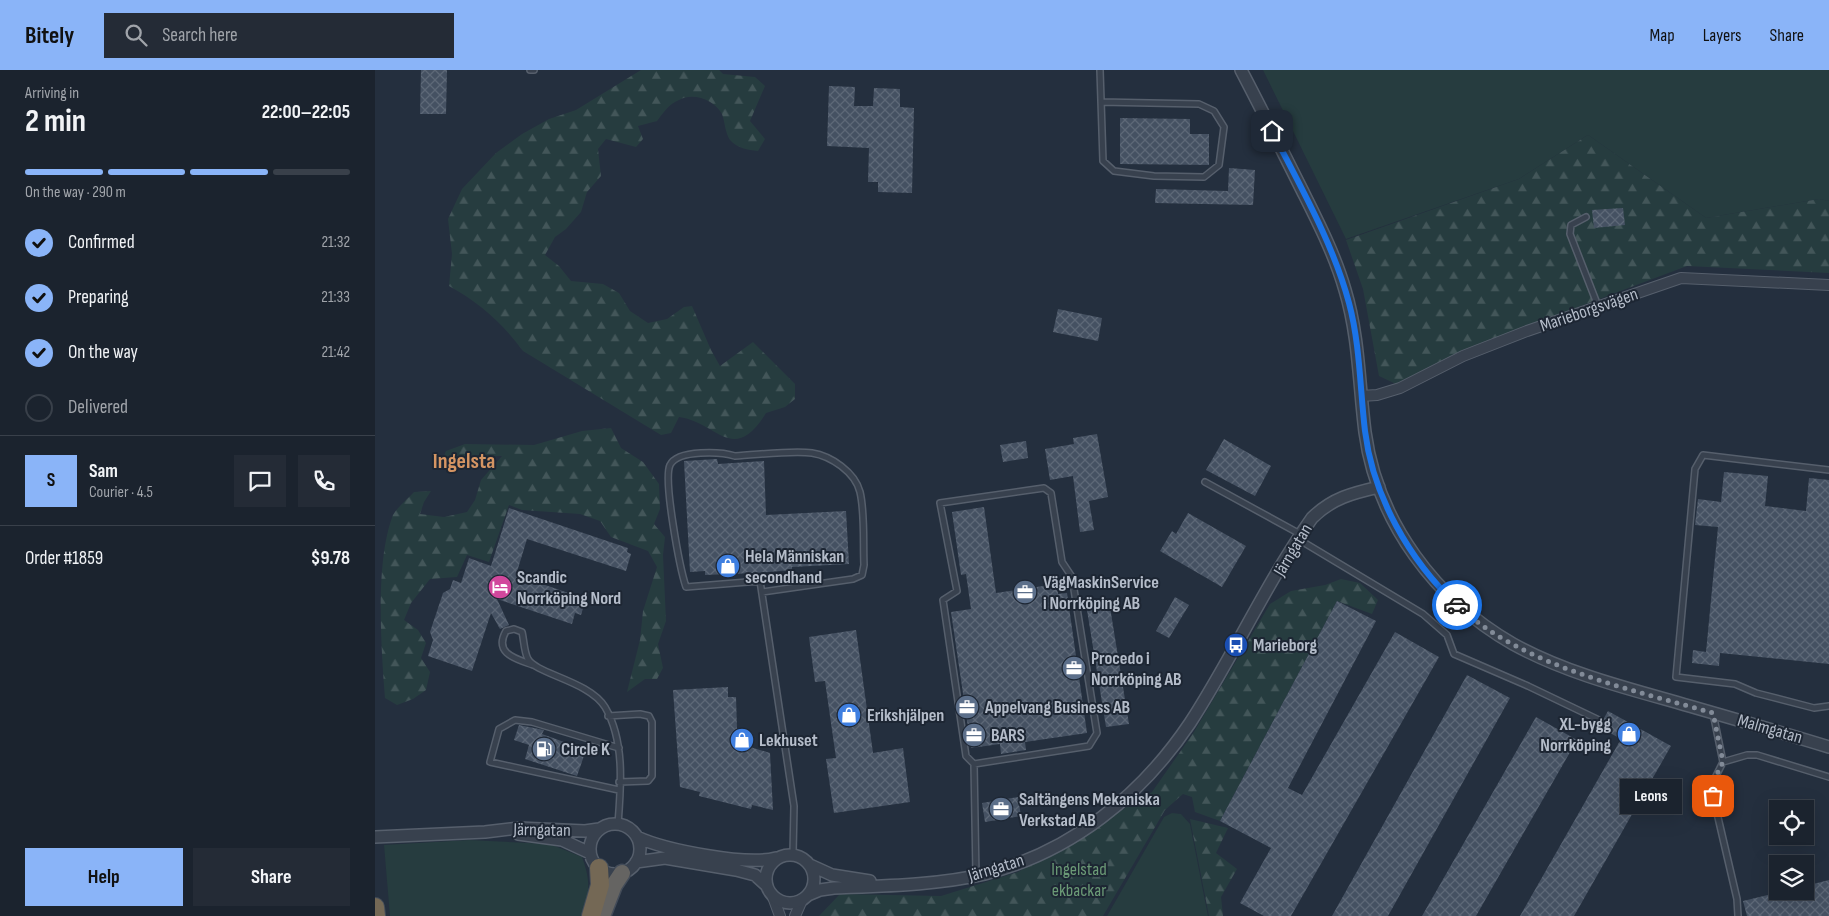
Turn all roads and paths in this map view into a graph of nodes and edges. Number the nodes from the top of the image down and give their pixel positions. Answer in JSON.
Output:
{"nodes":[{"id":1,"x":530,"y":70,"type":"edge"},
{"id":2,"x":534,"y":70,"type":"edge"},
{"id":3,"x":1100,"y":70,"type":"edge"},
{"id":4,"x":1241,"y":70,"type":"edge"},
{"id":5,"x":1101,"y":102,"type":"junction"},
{"id":6,"x":1586,"y":217,"type":"dead end"},
{"id":7,"x":1829,"y":285,"type":"edge"},
{"id":8,"x":1598,"y":306,"type":"junction"},
{"id":9,"x":1361,"y":396,"type":"junction"},
{"id":10,"x":1829,"y":470,"type":"edge"},
{"id":11,"x":1205,"y":482,"type":"dead end"},
{"id":12,"x":1379,"y":487,"type":"junction"},
{"id":13,"x":1299,"y":537,"type":"junction"},
{"id":14,"x":762,"y":592,"type":"junction"},
{"id":15,"x":533,"y":665,"type":"junction"},
{"id":16,"x":1829,"y":706,"type":"edge"},
{"id":17,"x":1713,"y":713,"type":"junction"},
{"id":18,"x":608,"y":716,"type":"junction"},
{"id":19,"x":1599,"y":720,"type":"dead end"},
{"id":20,"x":1829,"y":746,"type":"edge"},
{"id":21,"x":619,"y":748,"type":"junction"},
{"id":22,"x":1723,"y":762,"type":"junction"},
{"id":23,"x":974,"y":764,"type":"junction"},
{"id":24,"x":1829,"y":777,"type":"edge"},
{"id":25,"x":619,"y":782,"type":"junction"},
{"id":26,"x":619,"y":790,"type":"junction"},
{"id":27,"x":618,"y":824,"type":"junction"},
{"id":28,"x":599,"y":829,"type":"junction"},
{"id":29,"x":485,"y":832,"type":"junction"},
{"id":30,"x":375,"y":837,"type":"edge"},
{"id":31,"x":637,"y":837,"type":"junction"},
{"id":32,"x":590,"y":853,"type":"junction"},
{"id":33,"x":793,"y":854,"type":"junction"},
{"id":34,"x":776,"y":858,"type":"junction"},
{"id":35,"x":637,"y":862,"type":"junction"},
{"id":36,"x":811,"y":865,"type":"junction"},
{"id":37,"x":599,"y":868,"type":"junction"},
{"id":38,"x":622,"y":873,"type":"junction"},
{"id":39,"x":976,"y":875,"type":"junction"},
{"id":40,"x":891,"y":884,"type":"junction"},
{"id":41,"x":766,"y":886,"type":"junction"},
{"id":42,"x":773,"y":897,"type":"junction"},
{"id":43,"x":805,"y":898,"type":"junction"},
{"id":44,"x":375,"y":908,"type":"edge"},
{"id":45,"x":375,"y":916,"type":"edge"},
{"id":46,"x":591,"y":916,"type":"edge"},
{"id":47,"x":602,"y":916,"type":"edge"},
{"id":48,"x":780,"y":916,"type":"edge"},
{"id":49,"x":795,"y":916,"type":"edge"},
{"id":50,"x":1738,"y":916,"type":"edge"}],
"edges":[{"from":1,"to":2,"type":"lane"},
{"from":3,"to":5,"type":"lane"},
{"from":4,"to":9,"type":"street"},
{"from":5,"to":5,"type":"lane"},
{"from":6,"to":8,"type":"lane"},
{"from":7,"to":8,"type":"street","name":"Marieborgsvägen"},
{"from":8,"to":9,"type":"street","name":"Marieborgsvägen"},
{"from":9,"to":12,"type":"street"},
{"from":10,"to":16,"type":"lane"},
{"from":11,"to":13,"type":"lane"},
{"from":12,"to":13,"type":"street","name":"Järngatan"},
{"from":12,"to":17,"type":"street","name":"Malmgatan"},
{"from":13,"to":19,"type":"lane"},
{"from":13,"to":39,"type":"street","name":"Järngatan"},
{"from":14,"to":14,"type":"lane"},
{"from":14,"to":33,"type":"lane"},
{"from":15,"to":15,"type":"lane"},
{"from":15,"to":18,"type":"lane"},
{"from":17,"to":20,"type":"street","name":"Malmgatan"},
{"from":17,"to":22,"type":"lane"},
{"from":18,"to":21,"type":"lane"},
{"from":18,"to":25,"type":"lane"},
{"from":21,"to":25,"type":"lane"},
{"from":21,"to":26,"type":"lane"},
{"from":22,"to":24,"type":"lane"},
{"from":22,"to":50,"type":"lane"},
{"from":23,"to":23,"type":"lane"},
{"from":23,"to":39,"type":"lane"},
{"from":25,"to":26,"type":"lane"},
{"from":26,"to":27,"type":"lane"},
{"from":27,"to":28,"type":"street"},
{"from":27,"to":31,"type":"street"},
{"from":28,"to":29,"type":"street","name":"Järngatan"},
{"from":28,"to":32,"type":"street"},
{"from":29,"to":30,"type":"street","name":"Järngatan"},
{"from":29,"to":32,"type":"street","name":"Järngatan"},
{"from":31,"to":34,"type":"street"},
{"from":31,"to":35,"type":"street"},
{"from":32,"to":37,"type":"street"},
{"from":33,"to":34,"type":"street"},
{"from":33,"to":36,"type":"street"},
{"from":34,"to":41,"type":"street"},
{"from":35,"to":38,"type":"street"},
{"from":35,"to":41,"type":"street"},
{"from":36,"to":40,"type":"street","name":"Järngatan"},
{"from":36,"to":43,"type":"street"},
{"from":37,"to":38,"type":"street"},
{"from":37,"to":46,"type":"highway"},
{"from":38,"to":47,"type":"highway"},
{"from":39,"to":40,"type":"street","name":"Järngatan"},
{"from":40,"to":43,"type":"street","name":"Järngatan"},
{"from":41,"to":42,"type":"street"},
{"from":42,"to":43,"type":"street"},
{"from":42,"to":48,"type":"street"},
{"from":43,"to":49,"type":"street"},
{"from":44,"to":45,"type":"highway"}]}
